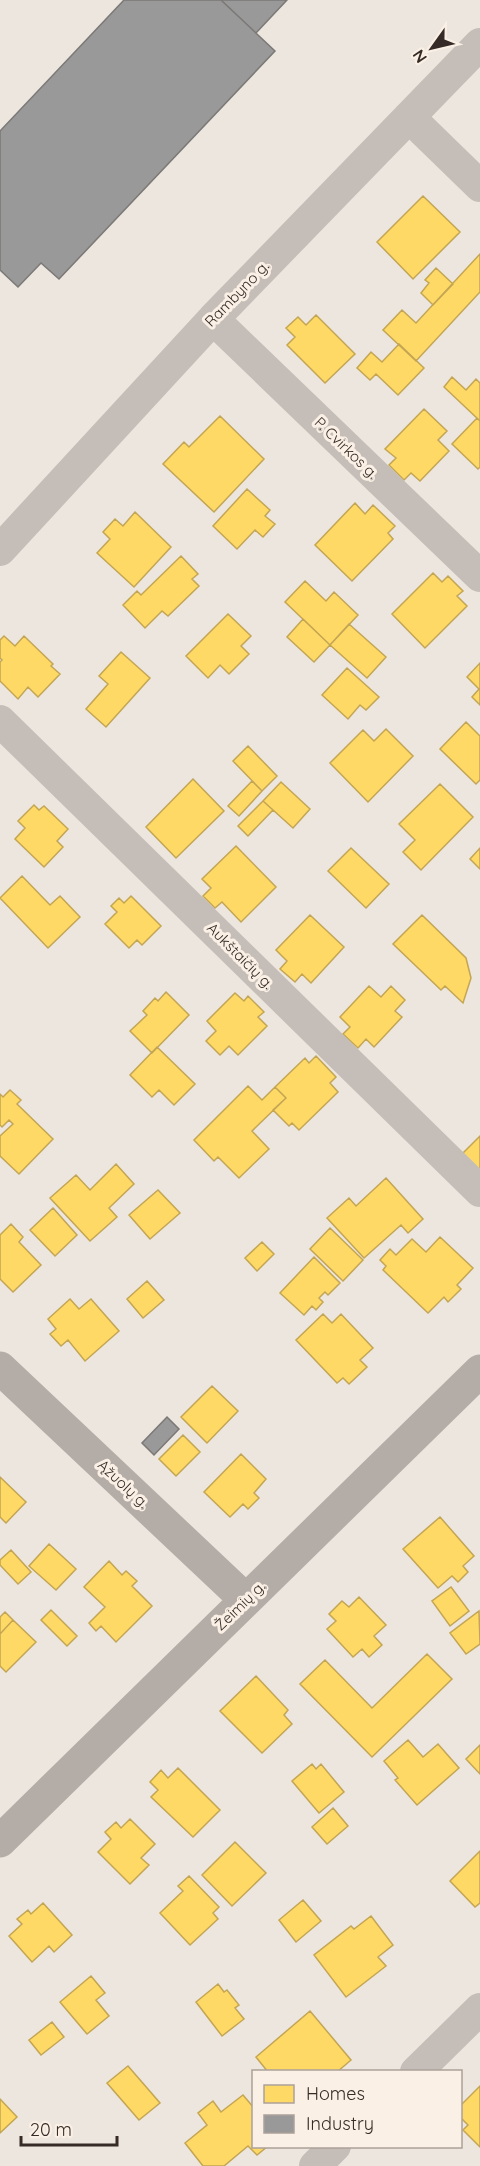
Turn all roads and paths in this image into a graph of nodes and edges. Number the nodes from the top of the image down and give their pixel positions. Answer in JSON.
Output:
{"nodes":[{"id":1,"x":480,"y":44,"type":"edge"},
{"id":2,"x":409,"y":117,"type":"junction"},
{"id":3,"x":480,"y":186,"type":"edge"},
{"id":4,"x":213,"y":319,"type":"junction"},
{"id":5,"x":0,"y":549,"type":"edge"},
{"id":6,"x":480,"y":576,"type":"edge"},
{"id":7,"x":0,"y":721,"type":"edge"},
{"id":8,"x":480,"y":1191,"type":"edge"},
{"id":9,"x":0,"y":1368,"type":"edge"},
{"id":10,"x":480,"y":1371,"type":"edge"},
{"id":11,"x":246,"y":1600,"type":"junction"},
{"id":12,"x":0,"y":1841,"type":"edge"},
{"id":13,"x":480,"y":2009,"type":"edge"},
{"id":14,"x":418,"y":2070,"type":"edge"},
{"id":15,"x":333,"y":2148,"type":"edge"},
{"id":16,"x":315,"y":2166,"type":"edge"}],
"edges":[{"from":1,"to":2,"type":"street","name":"Rambyno g."},
{"from":2,"to":3,"type":"street"},
{"from":2,"to":4,"type":"street","name":"Rambyno g."},
{"from":4,"to":5,"type":"street","name":"Rambyno g."},
{"from":4,"to":6,"type":"street","name":"P. Cvirkos g."},
{"from":7,"to":8,"type":"street","name":"Aukštaičių g."},
{"from":9,"to":11,"type":"main road","name":"Ąžuolų g."},
{"from":10,"to":11,"type":"main road","name":"Žeimių g."},
{"from":11,"to":12,"type":"main road","name":"Žeimių g."},
{"from":13,"to":14,"type":"street"},
{"from":15,"to":16,"type":"street"}]}
